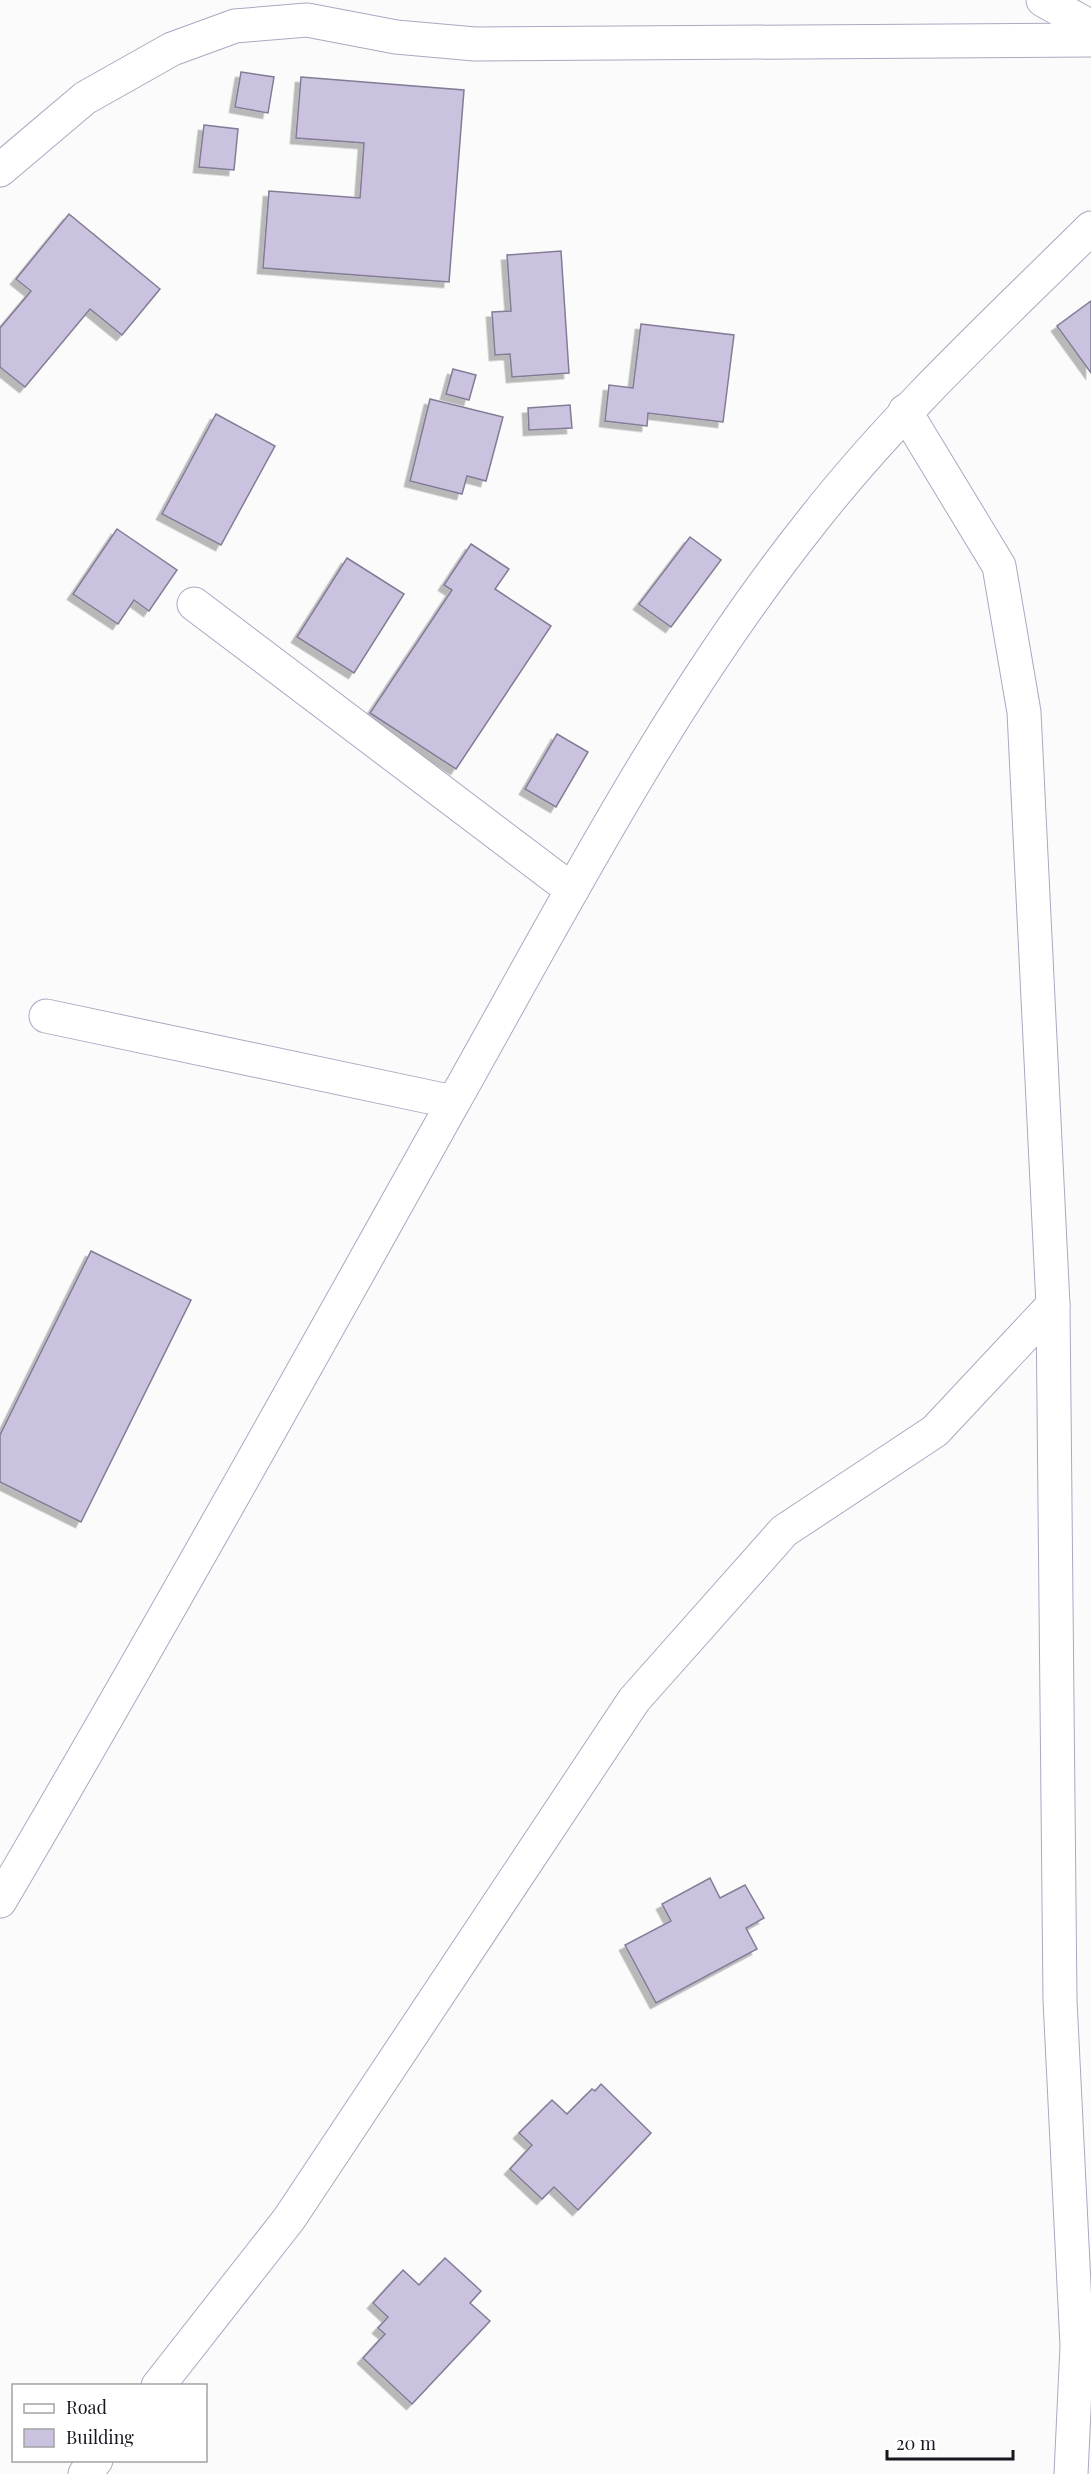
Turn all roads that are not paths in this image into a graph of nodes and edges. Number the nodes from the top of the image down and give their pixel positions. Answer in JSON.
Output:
{"nodes":[{"id":1,"x":1043,"y":0,"type":"edge"},
{"id":2,"x":1091,"y":27,"type":"edge"},
{"id":3,"x":1091,"y":40,"type":"edge"},
{"id":4,"x":0,"y":170,"type":"edge"},
{"id":5,"x":1091,"y":228,"type":"edge"},
{"id":6,"x":905,"y":411,"type":"junction"},
{"id":7,"x":194,"y":604,"type":"dead end"},
{"id":8,"x":572,"y":890,"type":"junction"},
{"id":9,"x":45,"y":1016,"type":"dead end"},
{"id":10,"x":453,"y":1102,"type":"junction"},
{"id":11,"x":1053,"y":1305,"type":"junction"},
{"id":12,"x":0,"y":1901,"type":"edge"},
{"id":13,"x":159,"y":2384,"type":"edge"},
{"id":14,"x":94,"y":2462,"type":"edge"},
{"id":15,"x":85,"y":2474,"type":"edge"},
{"id":16,"x":1071,"y":2474,"type":"edge"}],
"edges":[{"from":1,"to":2,"type":"street"},
{"from":3,"to":4,"type":"street"},
{"from":5,"to":6,"type":"street"},
{"from":6,"to":8,"type":"street"},
{"from":6,"to":11,"type":"street"},
{"from":7,"to":8,"type":"street"},
{"from":8,"to":10,"type":"street"},
{"from":9,"to":10,"type":"street"},
{"from":10,"to":12,"type":"street"},
{"from":11,"to":13,"type":"street"},
{"from":11,"to":16,"type":"street"},
{"from":14,"to":15,"type":"street"}]}
